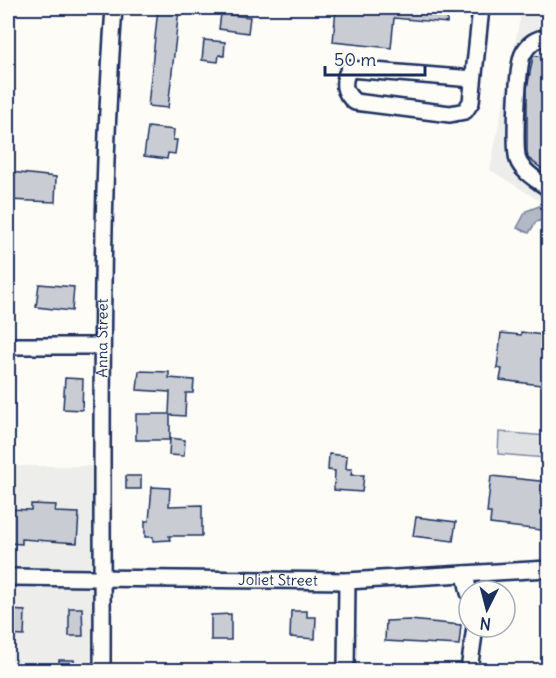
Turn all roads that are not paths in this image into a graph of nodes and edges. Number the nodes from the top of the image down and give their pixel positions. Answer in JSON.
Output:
{"nodes":[{"id":1,"x":114,"y":8,"type":"edge"},
{"id":2,"x":481,"y":8,"type":"edge"},
{"id":3,"x":549,"y":38,"type":"edge"},
{"id":4,"x":473,"y":79,"type":"junction"},
{"id":5,"x":549,"y":188,"type":"edge"},
{"id":6,"x":8,"y":346,"type":"edge"},
{"id":7,"x":101,"y":346,"type":"junction"},
{"id":8,"x":549,"y":569,"type":"edge"},
{"id":9,"x":465,"y":574,"type":"junction"},
{"id":10,"x":8,"y":577,"type":"edge"},
{"id":11,"x":102,"y":577,"type":"junction"},
{"id":12,"x":466,"y":579,"type":"edge"},
{"id":13,"x":347,"y":581,"type":"junction"},
{"id":14,"x":473,"y":639,"type":"edge"},
{"id":15,"x":102,"y":670,"type":"edge"},
{"id":16,"x":346,"y":670,"type":"edge"},
{"id":17,"x":469,"y":670,"type":"edge"}],
"edges":[{"from":1,"to":7,"type":"street","name":"Anna Street"},
{"from":2,"to":4,"type":"street"},
{"from":3,"to":5,"type":"street"},
{"from":4,"to":4,"type":"street"},
{"from":6,"to":7,"type":"street"},
{"from":7,"to":11,"type":"street","name":"Anna Street"},
{"from":8,"to":9,"type":"street","name":"Joliet Street"},
{"from":9,"to":12,"type":"street"},
{"from":9,"to":13,"type":"street","name":"Joliet Street"},
{"from":10,"to":11,"type":"street","name":"Joliet Street"},
{"from":11,"to":13,"type":"street","name":"Joliet Street"},
{"from":11,"to":15,"type":"street","name":"Anna Street"},
{"from":13,"to":16,"type":"street"},
{"from":14,"to":17,"type":"street"}]}
